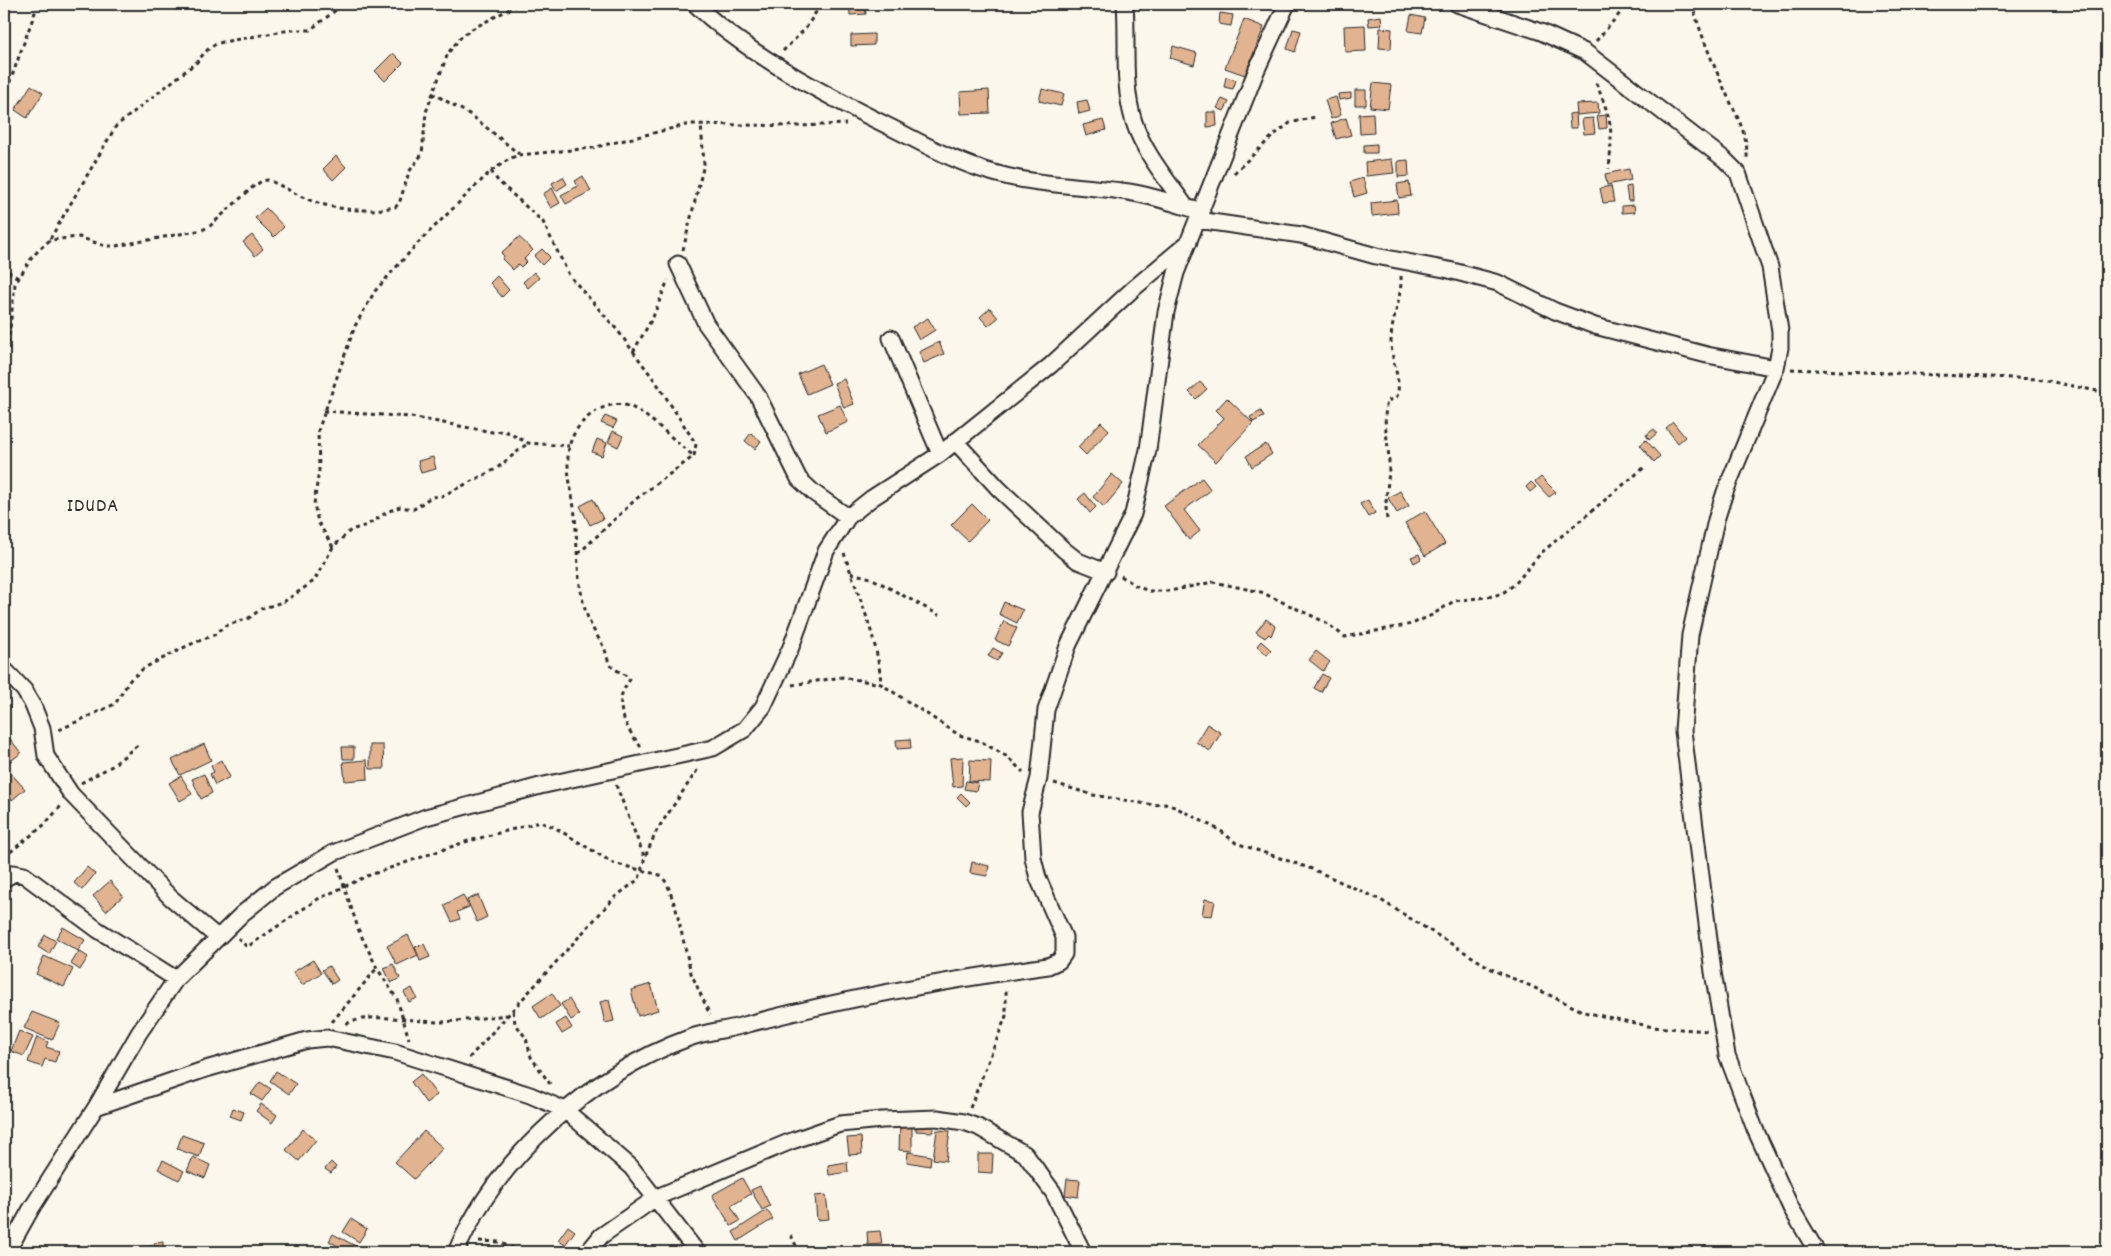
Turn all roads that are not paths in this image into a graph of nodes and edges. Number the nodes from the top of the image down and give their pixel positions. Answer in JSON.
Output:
{"nodes":[{"id":1,"x":695,"y":4,"type":"edge"},
{"id":2,"x":1125,"y":4,"type":"edge"},
{"id":3,"x":1287,"y":4,"type":"edge"},
{"id":4,"x":1457,"y":4,"type":"edge"},
{"id":5,"x":1476,"y":6,"type":"edge"},
{"id":6,"x":1186,"y":207,"type":"junction"},
{"id":7,"x":1200,"y":216,"type":"junction"},
{"id":8,"x":1190,"y":241,"type":"junction"},
{"id":9,"x":678,"y":264,"type":"road end"},
{"id":10,"x":891,"y":338,"type":"dead end"},
{"id":11,"x":1776,"y":368,"type":"junction"},
{"id":12,"x":955,"y":441,"type":"junction"},
{"id":13,"x":940,"y":454,"type":"junction"},
{"id":14,"x":848,"y":518,"type":"junction"},
{"id":15,"x":1107,"y":570,"type":"junction"},
{"id":16,"x":4,"y":669,"type":"edge"},
{"id":17,"x":4,"y":879,"type":"edge"},
{"id":18,"x":217,"y":937,"type":"junction"},
{"id":19,"x":176,"y":979,"type":"junction"},
{"id":20,"x":96,"y":1107,"type":"junction"},
{"id":21,"x":561,"y":1108,"type":"junction"},
{"id":22,"x":657,"y":1197,"type":"junction"},
{"id":23,"x":459,"y":1247,"type":"edge"},
{"id":24,"x":7,"y":1252,"type":"edge"},
{"id":25,"x":588,"y":1252,"type":"edge"},
{"id":26,"x":697,"y":1252,"type":"edge"},
{"id":27,"x":1083,"y":1252,"type":"edge"},
{"id":28,"x":1817,"y":1252,"type":"edge"}],
"edges":[{"from":1,"to":6,"type":"street"},
{"from":2,"to":6,"type":"street"},
{"from":3,"to":7,"type":"street"},
{"from":4,"to":5,"type":"street"},
{"from":5,"to":11,"type":"street"},
{"from":6,"to":7,"type":"street"},
{"from":7,"to":8,"type":"street"},
{"from":7,"to":11,"type":"street"},
{"from":8,"to":12,"type":"street"},
{"from":8,"to":15,"type":"street"},
{"from":9,"to":14,"type":"street"},
{"from":10,"to":13,"type":"street"},
{"from":11,"to":28,"type":"street"},
{"from":12,"to":13,"type":"street"},
{"from":12,"to":15,"type":"street"},
{"from":13,"to":14,"type":"street"},
{"from":14,"to":18,"type":"street"},
{"from":15,"to":21,"type":"street"},
{"from":16,"to":18,"type":"street"},
{"from":17,"to":19,"type":"street"},
{"from":18,"to":19,"type":"street"},
{"from":19,"to":20,"type":"street"},
{"from":20,"to":21,"type":"street"},
{"from":20,"to":24,"type":"street"},
{"from":21,"to":22,"type":"street"},
{"from":21,"to":23,"type":"street"},
{"from":22,"to":25,"type":"street"},
{"from":22,"to":26,"type":"street"},
{"from":22,"to":27,"type":"street"}]}
